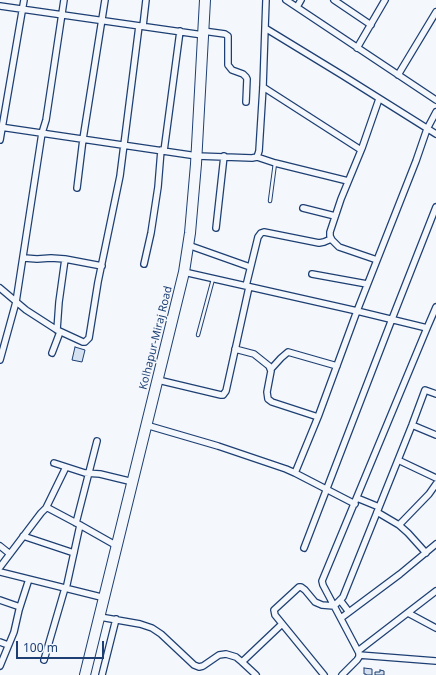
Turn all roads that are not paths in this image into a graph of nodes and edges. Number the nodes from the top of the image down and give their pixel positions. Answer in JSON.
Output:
{"nodes":[{"id":1,"x":24,"y":0,"type":"edge"},
{"id":2,"x":64,"y":0,"type":"edge"},
{"id":3,"x":105,"y":0,"type":"edge"},
{"id":4,"x":146,"y":0,"type":"edge"},
{"id":5,"x":205,"y":0,"type":"edge"},
{"id":6,"x":266,"y":0,"type":"edge"},
{"id":7,"x":286,"y":0,"type":"edge"},
{"id":8,"x":301,"y":0,"type":"edge"},
{"id":9,"x":334,"y":0,"type":"edge"},
{"id":10,"x":385,"y":0,"type":"edge"},
{"id":11,"x":0,"y":6,"type":"edge"},
{"id":12,"x":297,"y":8,"type":"junction"},
{"id":13,"x":23,"y":9,"type":"junction"},
{"id":14,"x":436,"y":12,"type":"edge"},
{"id":15,"x":62,"y":14,"type":"junction"},
{"id":16,"x":102,"y":21,"type":"junction"},
{"id":17,"x":370,"y":25,"type":"junction"},
{"id":18,"x":141,"y":26,"type":"junction"},
{"id":19,"x":265,"y":28,"type":"junction"},
{"id":20,"x":180,"y":31,"type":"junction"},
{"id":21,"x":203,"y":33,"type":"junction"},
{"id":22,"x":357,"y":48,"type":"junction"},
{"id":23,"x":398,"y":75,"type":"junction"},
{"id":24,"x":263,"y":87,"type":"junction"},
{"id":25,"x":380,"y":99,"type":"junction"},
{"id":26,"x":436,"y":100,"type":"edge"},
{"id":27,"x":246,"y":102,"type":"dead end"},
{"id":28,"x":436,"y":112,"type":"edge"},
{"id":29,"x":1,"y":127,"type":"edge"},
{"id":30,"x":427,"y":129,"type":"junction"},
{"id":31,"x":42,"y":133,"type":"junction"},
{"id":32,"x":436,"y":134,"type":"edge"},
{"id":33,"x":83,"y":139,"type":"junction"},
{"id":34,"x":0,"y":140,"type":"edge"},
{"id":35,"x":124,"y":145,"type":"junction"},
{"id":36,"x":361,"y":150,"type":"junction"},
{"id":37,"x":162,"y":151,"type":"junction"},
{"id":38,"x":196,"y":156,"type":"junction"},
{"id":39,"x":224,"y":156,"type":"junction"},
{"id":40,"x":257,"y":157,"type":"junction"},
{"id":41,"x":275,"y":163,"type":"junction"},
{"id":42,"x":348,"y":181,"type":"junction"},
{"id":43,"x":77,"y":188,"type":"dead end"},
{"id":44,"x":270,"y":202,"type":"dead end"},
{"id":45,"x":436,"y":207,"type":"edge"},
{"id":46,"x":303,"y":208,"type":"dead end"},
{"id":47,"x":335,"y":216,"type":"junction"},
{"id":48,"x":216,"y":228,"type":"dead end"},
{"id":49,"x":331,"y":239,"type":"junction"},
{"id":50,"x":188,"y":245,"type":"junction"},
{"id":51,"x":24,"y":258,"type":"junction"},
{"id":52,"x":65,"y":259,"type":"junction"},
{"id":53,"x":377,"y":260,"type":"junction"},
{"id":54,"x":144,"y":264,"type":"dead end"},
{"id":55,"x":102,"y":266,"type":"junction"},
{"id":56,"x":250,"y":267,"type":"junction"},
{"id":57,"x":184,"y":272,"type":"junction"},
{"id":58,"x":312,"y":274,"type":"dead end"},
{"id":59,"x":213,"y":279,"type":"junction"},
{"id":60,"x":368,"y":284,"type":"junction"},
{"id":61,"x":247,"y":286,"type":"junction"},
{"id":62,"x":0,"y":288,"type":"edge"},
{"id":63,"x":16,"y":302,"type":"junction"},
{"id":64,"x":436,"y":307,"type":"edge"},
{"id":65,"x":357,"y":311,"type":"junction"},
{"id":66,"x":392,"y":320,"type":"junction"},
{"id":67,"x":427,"y":328,"type":"junction"},
{"id":68,"x":59,"y":331,"type":"junction"},
{"id":69,"x":198,"y":336,"type":"dead end"},
{"id":70,"x":235,"y":349,"type":"junction"},
{"id":71,"x":52,"y":353,"type":"dead end"},
{"id":72,"x":0,"y":360,"type":"edge"},
{"id":73,"x":336,"y":366,"type":"junction"},
{"id":74,"x":271,"y":369,"type":"junction"},
{"id":75,"x":158,"y":380,"type":"junction"},
{"id":76,"x":436,"y":394,"type":"edge"},
{"id":77,"x":318,"y":417,"type":"junction"},
{"id":78,"x":146,"y":425,"type":"junction"},
{"id":79,"x":412,"y":426,"type":"junction"},
{"id":80,"x":436,"y":435,"type":"edge"},
{"id":81,"x":97,"y":441,"type":"dead end"},
{"id":82,"x":398,"y":460,"type":"junction"},
{"id":83,"x":54,"y":463,"type":"dead end"},
{"id":84,"x":66,"y":467,"type":"junction"},
{"id":85,"x":88,"y":473,"type":"junction"},
{"id":86,"x":295,"y":473,"type":"junction"},
{"id":87,"x":436,"y":478,"type":"edge"},
{"id":88,"x":133,"y":482,"type":"junction"},
{"id":89,"x":436,"y":484,"type":"edge"},
{"id":90,"x":327,"y":490,"type":"junction"},
{"id":91,"x":356,"y":501,"type":"junction"},
{"id":92,"x":46,"y":508,"type":"junction"},
{"id":93,"x":378,"y":509,"type":"junction"},
{"id":94,"x":78,"y":524,"type":"junction"},
{"id":95,"x":399,"y":525,"type":"junction"},
{"id":96,"x":24,"y":536,"type":"junction"},
{"id":97,"x":436,"y":544,"type":"edge"},
{"id":98,"x":0,"y":546,"type":"edge"},
{"id":99,"x":118,"y":546,"type":"junction"},
{"id":100,"x":304,"y":548,"type":"dead end"},
{"id":101,"x":74,"y":553,"type":"junction"},
{"id":102,"x":426,"y":553,"type":"junction"},
{"id":103,"x":10,"y":554,"type":"junction"},
{"id":104,"x":0,"y":567,"type":"edge"},
{"id":105,"x":0,"y":572,"type":"edge"},
{"id":106,"x":29,"y":579,"type":"junction"},
{"id":107,"x":66,"y":588,"type":"junction"},
{"id":108,"x":436,"y":591,"type":"edge"},
{"id":109,"x":105,"y":598,"type":"junction"},
{"id":110,"x":0,"y":600,"type":"edge"},
{"id":111,"x":340,"y":600,"type":"junction"},
{"id":112,"x":334,"y":606,"type":"junction"},
{"id":113,"x":20,"y":607,"type":"junction"},
{"id":114,"x":350,"y":612,"type":"junction"},
{"id":115,"x":408,"y":613,"type":"junction"},
{"id":116,"x":100,"y":617,"type":"junction"},
{"id":117,"x":341,"y":618,"type":"junction"},
{"id":118,"x":116,"y":619,"type":"junction"},
{"id":119,"x":282,"y":624,"type":"junction"},
{"id":120,"x":436,"y":628,"type":"edge"},
{"id":121,"x":0,"y":642,"type":"edge"},
{"id":122,"x":8,"y":645,"type":"junction"},
{"id":123,"x":358,"y":653,"type":"junction"},
{"id":124,"x":44,"y":660,"type":"dead end"},
{"id":125,"x":436,"y":661,"type":"edge"},
{"id":126,"x":242,"y":662,"type":"junction"},
{"id":127,"x":0,"y":666,"type":"edge"},
{"id":128,"x":85,"y":675,"type":"edge"},
{"id":129,"x":102,"y":675,"type":"edge"},
{"id":130,"x":255,"y":675,"type":"edge"},
{"id":131,"x":324,"y":675,"type":"edge"},
{"id":132,"x":342,"y":675,"type":"edge"}],
"edges":[{"from":1,"to":13,"type":"street"},
{"from":2,"to":15,"type":"street"},
{"from":3,"to":16,"type":"street"},
{"from":4,"to":18,"type":"street"},
{"from":5,"to":21,"type":"highway","name":"Kolhapur-Miraj Road"},
{"from":6,"to":19,"type":"street"},
{"from":7,"to":12,"type":"street"},
{"from":8,"to":12,"type":"street"},
{"from":9,"to":17,"type":"street"},
{"from":10,"to":17,"type":"street"},
{"from":11,"to":13,"type":"street"},
{"from":12,"to":22,"type":"street"},
{"from":13,"to":15,"type":"street"},
{"from":13,"to":29,"type":"street"},
{"from":14,"to":23,"type":"street"},
{"from":15,"to":16,"type":"street"},
{"from":15,"to":31,"type":"street"},
{"from":16,"to":18,"type":"street"},
{"from":16,"to":33,"type":"street"},
{"from":17,"to":22,"type":"street"},
{"from":18,"to":20,"type":"street"},
{"from":18,"to":35,"type":"street"},
{"from":19,"to":24,"type":"street"},
{"from":19,"to":25,"type":"street"},
{"from":20,"to":21,"type":"street"},
{"from":20,"to":37,"type":"street"},
{"from":21,"to":27,"type":"street"},
{"from":21,"to":38,"type":"highway","name":"Kolhapur-Miraj Road"},
{"from":22,"to":23,"type":"street"},
{"from":23,"to":26,"type":"street"},
{"from":24,"to":36,"type":"street"},
{"from":24,"to":40,"type":"street"},
{"from":25,"to":30,"type":"street"},
{"from":25,"to":36,"type":"street"},
{"from":28,"to":30,"type":"street"},
{"from":29,"to":31,"type":"street"},
{"from":29,"to":34,"type":"street"},
{"from":30,"to":32,"type":"street"},
{"from":30,"to":53,"type":"street"},
{"from":31,"to":33,"type":"street"},
{"from":31,"to":51,"type":"street"},
{"from":33,"to":35,"type":"street"},
{"from":33,"to":43,"type":"street"},
{"from":35,"to":37,"type":"street"},
{"from":35,"to":55,"type":"street"},
{"from":36,"to":42,"type":"street"},
{"from":37,"to":38,"type":"street"},
{"from":37,"to":54,"type":"street"},
{"from":38,"to":39,"type":"street"},
{"from":38,"to":50,"type":"highway","name":"Kolhapur-Miraj Road"},
{"from":39,"to":40,"type":"street"},
{"from":39,"to":48,"type":"street"},
{"from":40,"to":41,"type":"street"},
{"from":41,"to":42,"type":"street"},
{"from":41,"to":44,"type":"lane"},
{"from":42,"to":47,"type":"street"},
{"from":45,"to":66,"type":"street"},
{"from":46,"to":47,"type":"street"},
{"from":47,"to":49,"type":"street"},
{"from":49,"to":53,"type":"street"},
{"from":49,"to":56,"type":"street"},
{"from":50,"to":56,"type":"street"},
{"from":50,"to":57,"type":"highway","name":"Kolhapur-Miraj Road"},
{"from":51,"to":52,"type":"street"},
{"from":51,"to":63,"type":"street"},
{"from":52,"to":55,"type":"street"},
{"from":52,"to":68,"type":"street"},
{"from":53,"to":60,"type":"street"},
{"from":55,"to":68,"type":"street"},
{"from":56,"to":61,"type":"street"},
{"from":57,"to":59,"type":"street"},
{"from":57,"to":75,"type":"highway","name":"Kolhapur-Miraj Road"},
{"from":58,"to":60,"type":"street"},
{"from":59,"to":61,"type":"street"},
{"from":59,"to":69,"type":"lane"},
{"from":60,"to":65,"type":"street"},
{"from":61,"to":65,"type":"street"},
{"from":61,"to":70,"type":"street"},
{"from":62,"to":63,"type":"street"},
{"from":63,"to":68,"type":"street"},
{"from":63,"to":72,"type":"street"},
{"from":64,"to":67,"type":"street"},
{"from":65,"to":66,"type":"street"},
{"from":65,"to":73,"type":"street"},
{"from":66,"to":67,"type":"street"},
{"from":66,"to":90,"type":"street"},
{"from":67,"to":91,"type":"street"},
{"from":68,"to":71,"type":"street"},
{"from":70,"to":74,"type":"street"},
{"from":70,"to":75,"type":"street"},
{"from":73,"to":74,"type":"street"},
{"from":73,"to":77,"type":"street"},
{"from":74,"to":77,"type":"street"},
{"from":75,"to":78,"type":"highway","name":"Kolhapur-Miraj Road"},
{"from":76,"to":79,"type":"street"},
{"from":77,"to":86,"type":"street"},
{"from":78,"to":86,"type":"street"},
{"from":78,"to":88,"type":"highway","name":"Kolhapur-Miraj Road"},
{"from":79,"to":80,"type":"street"},
{"from":79,"to":82,"type":"street"},
{"from":81,"to":85,"type":"street"},
{"from":82,"to":87,"type":"street"},
{"from":82,"to":93,"type":"street"},
{"from":83,"to":84,"type":"street"},
{"from":84,"to":85,"type":"street"},
{"from":84,"to":92,"type":"street"},
{"from":85,"to":88,"type":"street"},
{"from":85,"to":94,"type":"street"},
{"from":86,"to":90,"type":"street"},
{"from":88,"to":99,"type":"highway","name":"Kolhapur-Miraj Road"},
{"from":89,"to":95,"type":"street"},
{"from":90,"to":91,"type":"street"},
{"from":90,"to":100,"type":"street"},
{"from":91,"to":93,"type":"street"},
{"from":91,"to":112,"type":"street"},
{"from":92,"to":94,"type":"street"},
{"from":92,"to":96,"type":"street"},
{"from":93,"to":95,"type":"street"},
{"from":93,"to":111,"type":"street"},
{"from":94,"to":99,"type":"street"},
{"from":94,"to":101,"type":"street"},
{"from":95,"to":102,"type":"street"},
{"from":96,"to":101,"type":"street"},
{"from":96,"to":103,"type":"street"},
{"from":97,"to":102,"type":"street"},
{"from":98,"to":103,"type":"street"},
{"from":99,"to":109,"type":"highway","name":"Kolhapur-Miraj Road"},
{"from":101,"to":107,"type":"street"},
{"from":102,"to":114,"type":"street"},
{"from":103,"to":104,"type":"street"},
{"from":105,"to":106,"type":"street"},
{"from":106,"to":107,"type":"street"},
{"from":106,"to":113,"type":"street"},
{"from":107,"to":109,"type":"street"},
{"from":107,"to":124,"type":"street"},
{"from":108,"to":115,"type":"street"},
{"from":109,"to":116,"type":"highway","name":"Kolhapur-Miraj Road"},
{"from":110,"to":113,"type":"street"},
{"from":111,"to":112,"type":"street"},
{"from":111,"to":114,"type":"street"},
{"from":112,"to":117,"type":"street"},
{"from":112,"to":119,"type":"street"},
{"from":113,"to":122,"type":"street"},
{"from":114,"to":117,"type":"street"},
{"from":115,"to":120,"type":"street"},
{"from":115,"to":123,"type":"street"},
{"from":116,"to":118,"type":"street"},
{"from":116,"to":128,"type":"highway","name":"Kolhapur-Miraj Road"},
{"from":117,"to":123,"type":"street"},
{"from":118,"to":126,"type":"street"},
{"from":118,"to":129,"type":"street"},
{"from":119,"to":126,"type":"street"},
{"from":119,"to":131,"type":"street"},
{"from":121,"to":122,"type":"street"},
{"from":122,"to":127,"type":"street"},
{"from":123,"to":125,"type":"street"},
{"from":123,"to":132,"type":"street"},
{"from":126,"to":130,"type":"street"}]}
